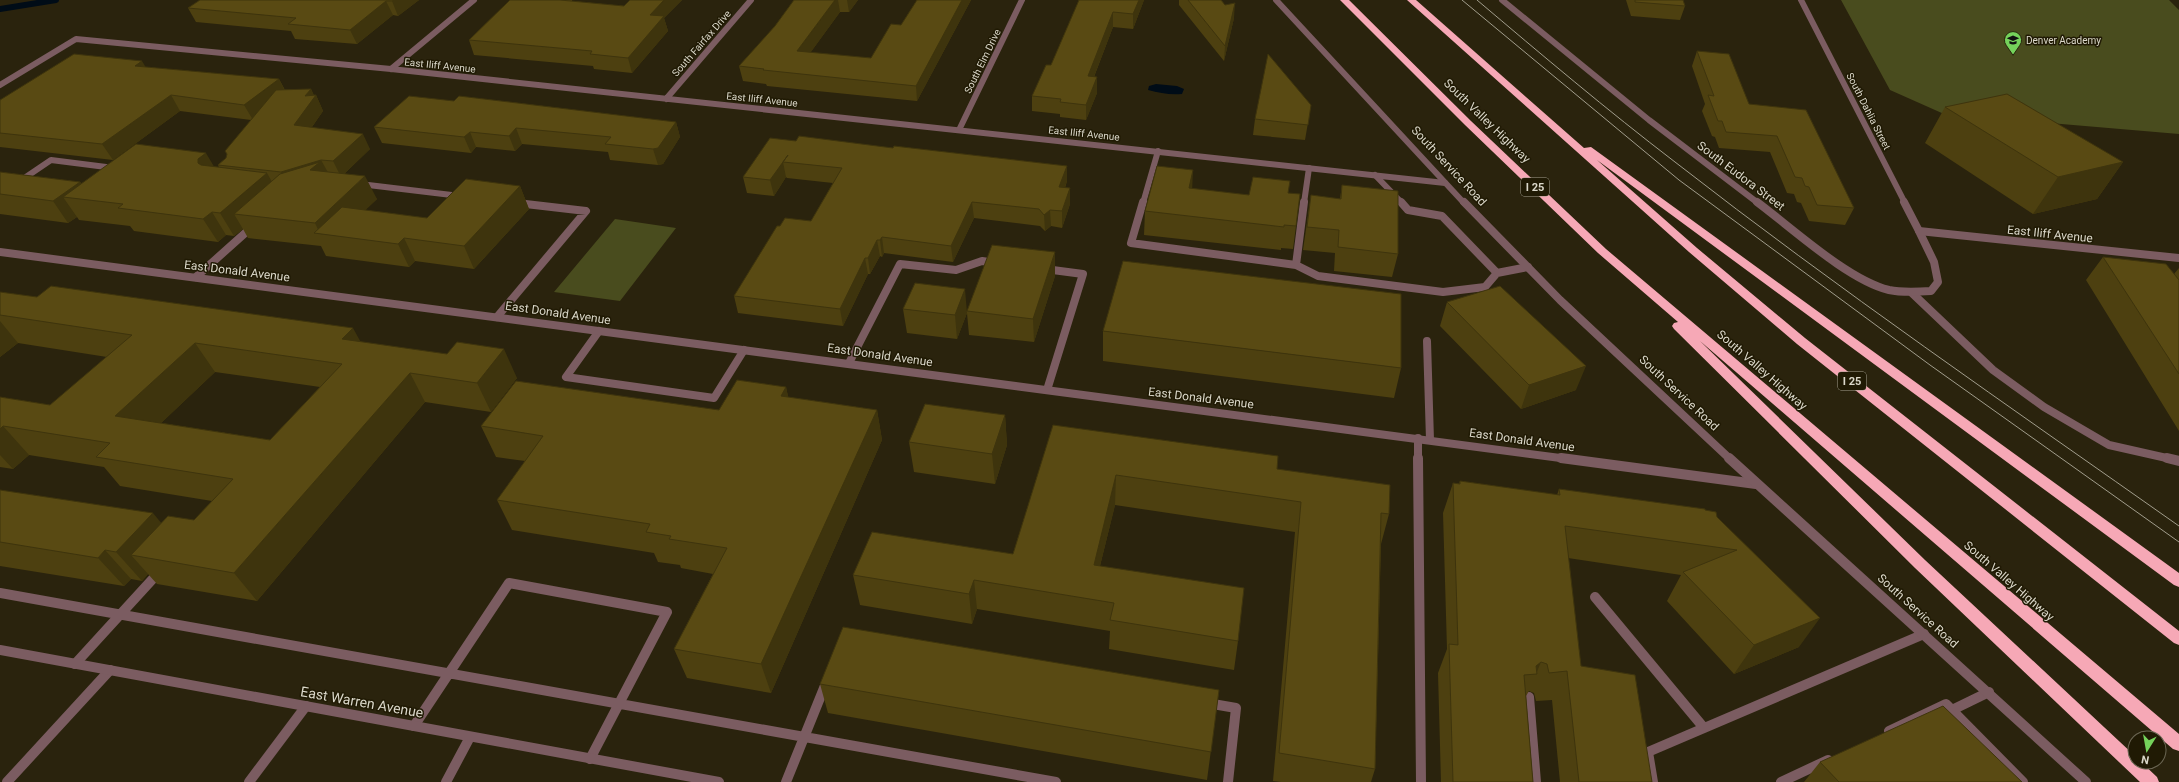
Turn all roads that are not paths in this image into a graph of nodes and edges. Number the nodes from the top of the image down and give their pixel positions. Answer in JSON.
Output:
{"nodes":[{"id":1,"x":474,"y":0,"type":"edge"},
{"id":2,"x":751,"y":0,"type":"edge"},
{"id":3,"x":1022,"y":0,"type":"edge"},
{"id":4,"x":1276,"y":0,"type":"edge"},
{"id":5,"x":1344,"y":0,"type":"edge"},
{"id":6,"x":1411,"y":0,"type":"edge"},
{"id":7,"x":1502,"y":0,"type":"edge"},
{"id":8,"x":1801,"y":0,"type":"edge"},
{"id":9,"x":391,"y":70,"type":"junction"},
{"id":10,"x":0,"y":85,"type":"edge"},
{"id":11,"x":666,"y":98,"type":"junction"},
{"id":12,"x":1535,"y":112,"type":"junction"},
{"id":13,"x":959,"y":130,"type":"junction"},
{"id":14,"x":1158,"y":151,"type":"junction"},
{"id":15,"x":1309,"y":168,"type":"junction"},
{"id":16,"x":125,"y":170,"type":"edge"},
{"id":17,"x":1375,"y":175,"type":"junction"},
{"id":18,"x":354,"y":183,"type":"edge"},
{"id":19,"x":1445,"y":183,"type":"junction"},
{"id":20,"x":13,"y":186,"type":"edge"},
{"id":21,"x":470,"y":197,"type":"edge"},
{"id":22,"x":509,"y":202,"type":"edge"},
{"id":23,"x":260,"y":219,"type":"edge"},
{"id":24,"x":1919,"y":231,"type":"junction"},
{"id":25,"x":1602,"y":251,"type":"junction"},
{"id":26,"x":0,"y":252,"type":"edge"},
{"id":27,"x":2129,"y":253,"type":"junction"},
{"id":28,"x":2179,"y":258,"type":"edge"},
{"id":29,"x":2137,"y":263,"type":"edge"},
{"id":30,"x":1006,"y":264,"type":"edge"},
{"id":31,"x":1296,"y":265,"type":"junction"},
{"id":32,"x":1528,"y":267,"type":"junction"},
{"id":33,"x":1037,"y":268,"type":"edge"},
{"id":34,"x":1497,"y":273,"type":"junction"},
{"id":35,"x":196,"y":277,"type":"junction"},
{"id":36,"x":1912,"y":293,"type":"junction"},
{"id":37,"x":496,"y":317,"type":"junction"},
{"id":38,"x":599,"y":331,"type":"junction"},
{"id":39,"x":1427,"y":341,"type":"dead end"},
{"id":40,"x":744,"y":350,"type":"junction"},
{"id":41,"x":849,"y":363,"type":"junction"},
{"id":42,"x":1047,"y":390,"type":"junction"},
{"id":43,"x":1418,"y":438,"type":"junction"},
{"id":44,"x":1430,"y":440,"type":"junction"},
{"id":45,"x":2179,"y":461,"type":"edge"},
{"id":46,"x":1756,"y":484,"type":"junction"},
{"id":47,"x":168,"y":562,"type":"edge"},
{"id":48,"x":2179,"y":581,"type":"edge"},
{"id":49,"x":0,"y":593,"type":"edge"},
{"id":50,"x":1595,"y":597,"type":"dead end"},
{"id":51,"x":120,"y":615,"type":"junction"},
{"id":52,"x":1924,"y":634,"type":"junction"},
{"id":53,"x":2179,"y":638,"type":"edge"},
{"id":54,"x":0,"y":650,"type":"edge"},
{"id":55,"x":75,"y":664,"type":"junction"},
{"id":56,"x":110,"y":670,"type":"junction"},
{"id":57,"x":449,"y":673,"type":"junction"},
{"id":58,"x":830,"y":674,"type":"edge"},
{"id":59,"x":1989,"y":692,"type":"junction"},
{"id":60,"x":1529,"y":697,"type":"edge"},
{"id":61,"x":1197,"y":701,"type":"edge"},
{"id":62,"x":619,"y":704,"type":"junction"},
{"id":63,"x":306,"y":706,"type":"junction"},
{"id":64,"x":1952,"y":710,"type":"junction"},
{"id":65,"x":414,"y":726,"type":"junction"},
{"id":66,"x":1704,"y":728,"type":"junction"},
{"id":67,"x":1882,"y":734,"type":"edge"},
{"id":68,"x":470,"y":737,"type":"junction"},
{"id":69,"x":804,"y":737,"type":"junction"},
{"id":70,"x":2179,"y":744,"type":"edge"},
{"id":71,"x":1839,"y":755,"type":"edge"},
{"id":72,"x":590,"y":758,"type":"junction"},
{"id":73,"x":7,"y":782,"type":"edge"},
{"id":74,"x":249,"y":782,"type":"edge"},
{"id":75,"x":446,"y":782,"type":"edge"},
{"id":76,"x":719,"y":782,"type":"edge"},
{"id":77,"x":786,"y":782,"type":"edge"},
{"id":78,"x":1056,"y":782,"type":"edge"},
{"id":79,"x":1228,"y":782,"type":"edge"},
{"id":80,"x":1421,"y":782,"type":"edge"},
{"id":81,"x":1536,"y":782,"type":"edge"},
{"id":82,"x":1653,"y":782,"type":"edge"},
{"id":83,"x":1782,"y":782,"type":"edge"},
{"id":84,"x":2023,"y":782,"type":"edge"},
{"id":85,"x":2086,"y":782,"type":"edge"},
{"id":86,"x":2151,"y":782,"type":"edge"}],
"edges":[{"from":1,"to":9,"type":"street"},
{"from":2,"to":11,"type":"street","name":"South Fairfax Drive"},
{"from":3,"to":13,"type":"street","name":"South Elm Drive"},
{"from":4,"to":19,"type":"street","name":"South Service Road"},
{"from":5,"to":25,"type":"highway","name":"South Valley Highway","number":"I 25"},
{"from":6,"to":12,"type":"highway","number":"I 25"},
{"from":7,"to":36,"type":"street","name":"South Eudora Street"},
{"from":8,"to":24,"type":"street","name":"South Dahlia Street"},
{"from":9,"to":10,"type":"street","name":"East Iliff Avenue"},
{"from":9,"to":11,"type":"street","name":"East Iliff Avenue"},
{"from":11,"to":13,"type":"street","name":"East Iliff Avenue"},
{"from":12,"to":48,"type":"highway"},
{"from":12,"to":53,"type":"highway","number":"I 25"},
{"from":13,"to":14,"type":"street","name":"East Iliff Avenue"},
{"from":14,"to":15,"type":"street","name":"East Iliff Avenue"},
{"from":14,"to":31,"type":"street"},
{"from":15,"to":17,"type":"street","name":"East Iliff Avenue"},
{"from":15,"to":31,"type":"street"},
{"from":16,"to":20,"type":"street"},
{"from":17,"to":19,"type":"street","name":"East Iliff Avenue"},
{"from":17,"to":34,"type":"street"},
{"from":18,"to":21,"type":"street"},
{"from":19,"to":32,"type":"street","name":"South Service Road"},
{"from":22,"to":37,"type":"street"},
{"from":23,"to":35,"type":"street"},
{"from":24,"to":27,"type":"street","name":"East Iliff Avenue"},
{"from":24,"to":36,"type":"street","name":"South Eudora Street"},
{"from":25,"to":70,"type":"highway","name":"South Valley Highway","number":"I 25"},
{"from":25,"to":86,"type":"highway"},
{"from":26,"to":35,"type":"street","name":"East Donald Avenue"},
{"from":27,"to":28,"type":"street","name":"East Iliff Avenue"},
{"from":27,"to":29,"type":"street"},
{"from":30,"to":41,"type":"street"},
{"from":31,"to":34,"type":"street"},
{"from":32,"to":34,"type":"street"},
{"from":32,"to":46,"type":"street","name":"South Service Road"},
{"from":33,"to":42,"type":"street"},
{"from":35,"to":37,"type":"street","name":"East Donald Avenue"},
{"from":36,"to":45,"type":"street"},
{"from":37,"to":38,"type":"street","name":"East Donald Avenue"},
{"from":38,"to":40,"type":"street","name":"East Donald Avenue"},
{"from":38,"to":40,"type":"street"},
{"from":39,"to":44,"type":"street"},
{"from":40,"to":41,"type":"street","name":"East Donald Avenue"},
{"from":41,"to":42,"type":"street","name":"East Donald Avenue"},
{"from":42,"to":43,"type":"street","name":"East Donald Avenue"},
{"from":43,"to":44,"type":"street","name":"East Donald Avenue"},
{"from":43,"to":80,"type":"street"},
{"from":44,"to":46,"type":"street","name":"East Donald Avenue"},
{"from":46,"to":52,"type":"street","name":"South Service Road"},
{"from":47,"to":51,"type":"street"},
{"from":49,"to":51,"type":"street"},
{"from":50,"to":66,"type":"street"},
{"from":51,"to":55,"type":"street"},
{"from":51,"to":57,"type":"street"},
{"from":52,"to":59,"type":"street","name":"South Service Road"},
{"from":52,"to":66,"type":"street"},
{"from":54,"to":55,"type":"street","name":"East Warren Avenue"},
{"from":55,"to":56,"type":"street","name":"East Warren Avenue"},
{"from":56,"to":63,"type":"street","name":"East Warren Avenue"},
{"from":56,"to":73,"type":"street"},
{"from":57,"to":62,"type":"street"},
{"from":57,"to":62,"type":"street"},
{"from":57,"to":65,"type":"street"},
{"from":58,"to":69,"type":"street"},
{"from":59,"to":64,"type":"street"},
{"from":59,"to":85,"type":"street","name":"South Service Road"},
{"from":60,"to":81,"type":"street"},
{"from":61,"to":79,"type":"street"},
{"from":62,"to":69,"type":"street"},
{"from":62,"to":72,"type":"street"},
{"from":63,"to":65,"type":"street","name":"East Warren Avenue"},
{"from":63,"to":74,"type":"street"},
{"from":64,"to":67,"type":"street"},
{"from":64,"to":84,"type":"street"},
{"from":65,"to":68,"type":"street","name":"East Warren Avenue"},
{"from":66,"to":82,"type":"street"},
{"from":68,"to":72,"type":"street","name":"East Warren Avenue"},
{"from":68,"to":75,"type":"street"},
{"from":69,"to":77,"type":"street"},
{"from":69,"to":78,"type":"street"},
{"from":71,"to":83,"type":"street"},
{"from":72,"to":76,"type":"street","name":"East Warren Avenue"}]}
